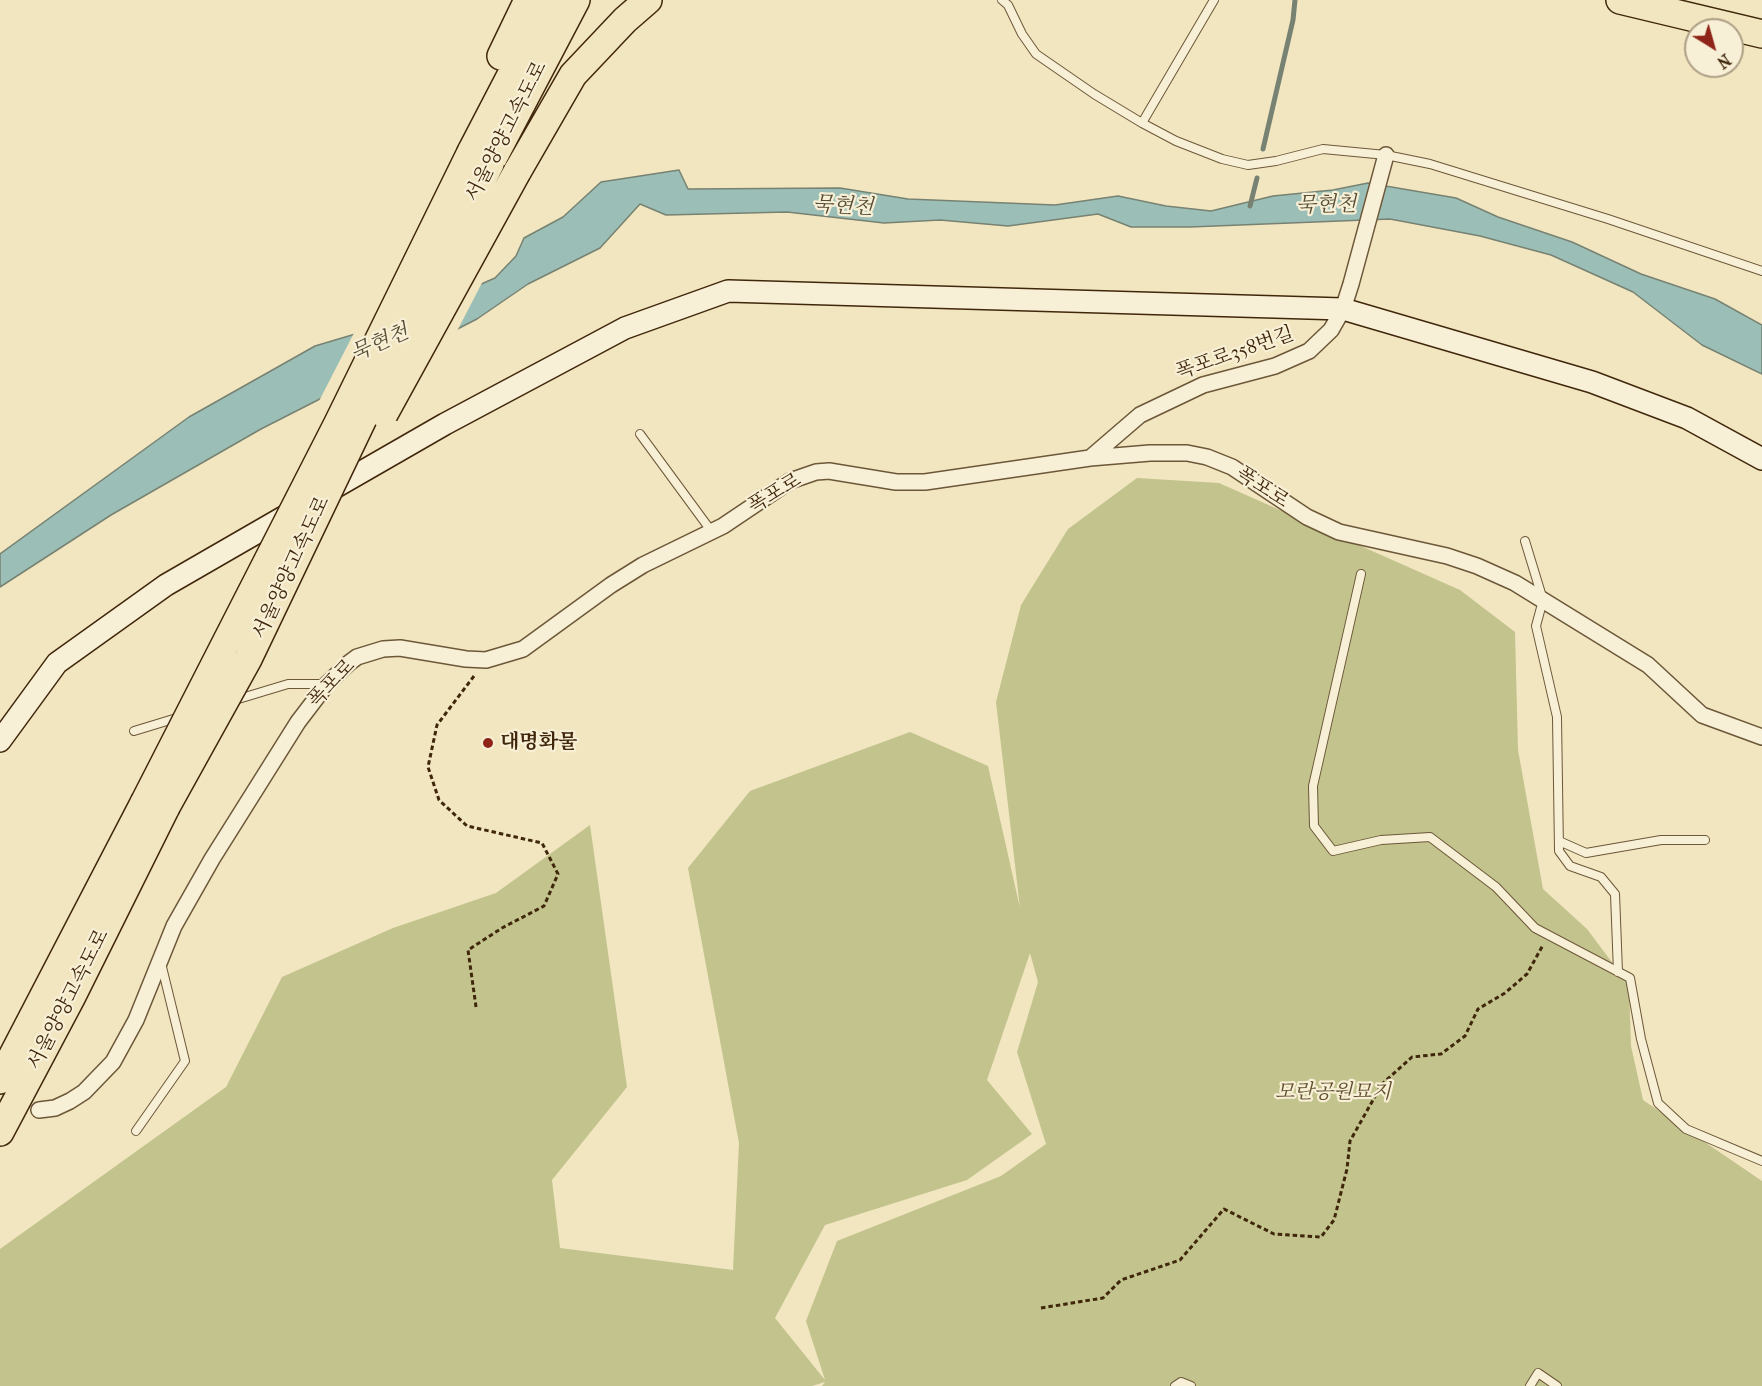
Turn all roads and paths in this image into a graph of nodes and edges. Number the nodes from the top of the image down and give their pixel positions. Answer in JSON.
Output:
{"nodes":[{"id":1,"x":528,"y":0,"type":"edge"},
{"id":2,"x":550,"y":0,"type":"edge"},
{"id":3,"x":576,"y":0,"type":"edge"},
{"id":4,"x":648,"y":0,"type":"edge"},
{"id":5,"x":1002,"y":0,"type":"edge"},
{"id":6,"x":1214,"y":0,"type":"edge"},
{"id":7,"x":1620,"y":0,"type":"edge"},
{"id":8,"x":1762,"y":34,"type":"edge"},
{"id":9,"x":1142,"y":123,"type":"junction"},
{"id":10,"x":473,"y":153,"type":"junction"},
{"id":11,"x":1386,"y":155,"type":"junction"},
{"id":12,"x":1762,"y":271,"type":"edge"},
{"id":13,"x":1343,"y":309,"type":"junction"},
{"id":14,"x":640,"y":434,"type":"dead end"},
{"id":15,"x":1090,"y":458,"type":"junction"},
{"id":16,"x":1762,"y":459,"type":"edge"},
{"id":17,"x":712,"y":532,"type":"junction"},
{"id":18,"x":1525,"y":542,"type":"dead end"},
{"id":19,"x":1360,"y":574,"type":"dead end"},
{"id":20,"x":1543,"y":600,"type":"junction"},
{"id":21,"x":248,"y":659,"type":"junction"},
{"id":22,"x":486,"y":660,"type":"junction"},
{"id":23,"x":327,"y":684,"type":"junction"},
{"id":24,"x":211,"y":707,"type":"dead end"},
{"id":25,"x":200,"y":711,"type":"dead end"},
{"id":26,"x":134,"y":731,"type":"dead end"},
{"id":27,"x":1762,"y":737,"type":"edge"},
{"id":28,"x":0,"y":741,"type":"edge"},
{"id":29,"x":155,"y":805,"type":"junction"},
{"id":30,"x":1705,"y":840,"type":"dead end"},
{"id":31,"x":1559,"y":841,"type":"junction"},
{"id":32,"x":1548,"y":935,"type":"junction"},
{"id":33,"x":160,"y":958,"type":"junction"},
{"id":34,"x":1618,"y":972,"type":"junction"},
{"id":35,"x":476,"y":1007,"type":"dead end"},
{"id":36,"x":0,"y":1080,"type":"edge"},
{"id":37,"x":39,"y":1110,"type":"dead end"},
{"id":38,"x":136,"y":1131,"type":"dead end"},
{"id":39,"x":0,"y":1132,"type":"edge"},
{"id":40,"x":1762,"y":1161,"type":"edge"},
{"id":41,"x":1041,"y":1308,"type":"dead end"},
{"id":42,"x":1175,"y":1386,"type":"edge"},
{"id":43,"x":1191,"y":1386,"type":"edge"},
{"id":44,"x":1530,"y":1386,"type":"edge"},
{"id":45,"x":1557,"y":1386,"type":"edge"}],
"edges":[{"from":1,"to":10,"type":"highway"},
{"from":2,"to":10,"type":"highway","name":"서울양양고속도로"},
{"from":3,"to":10,"type":"highway","name":"서울양양고속도로"},
{"from":4,"to":21,"type":"highway","bridge":true},
{"from":5,"to":9,"type":"lane"},
{"from":6,"to":9,"type":"lane"},
{"from":7,"to":8,"type":"highway"},
{"from":9,"to":11,"type":"lane"},
{"from":10,"to":21,"type":"highway","name":"서울양양고속도로","bridge":true},
{"from":10,"to":29,"type":"highway","name":"서울양양고속도로","bridge":true},
{"from":11,"to":12,"type":"lane"},
{"from":11,"to":13,"type":"street","name":"폭포로358번길"},
{"from":13,"to":15,"type":"street","name":"폭포로358번길"},
{"from":13,"to":16,"type":"main road"},
{"from":13,"to":28,"type":"main road"},
{"from":14,"to":17,"type":"lane"},
{"from":15,"to":17,"type":"street","name":"폭포로"},
{"from":15,"to":20,"type":"street","name":"폭포로"},
{"from":17,"to":22,"type":"street","name":"폭포로"},
{"from":18,"to":20,"type":"lane"},
{"from":19,"to":32,"type":"lane"},
{"from":20,"to":27,"type":"street","name":"폭포로"},
{"from":20,"to":31,"type":"lane"},
{"from":21,"to":29,"type":"highway","name":"서울양양고속도로","bridge":true},
{"from":22,"to":23,"type":"street","name":"폭포로"},
{"from":22,"to":35,"type":"path"},
{"from":23,"to":24,"type":"lane"},
{"from":23,"to":33,"type":"street","name":"폭포로"},
{"from":25,"to":26,"type":"lane"},
{"from":29,"to":36,"type":"highway","name":"서울양양고속도로"},
{"from":29,"to":39,"type":"highway","name":"서울양양고속도로"},
{"from":30,"to":31,"type":"lane"},
{"from":31,"to":34,"type":"lane"},
{"from":32,"to":34,"type":"lane"},
{"from":32,"to":41,"type":"path"},
{"from":33,"to":37,"type":"street","name":"폭포로"},
{"from":33,"to":38,"type":"lane"},
{"from":34,"to":40,"type":"lane"},
{"from":42,"to":43,"type":"lane"},
{"from":44,"to":45,"type":"lane"}]}
